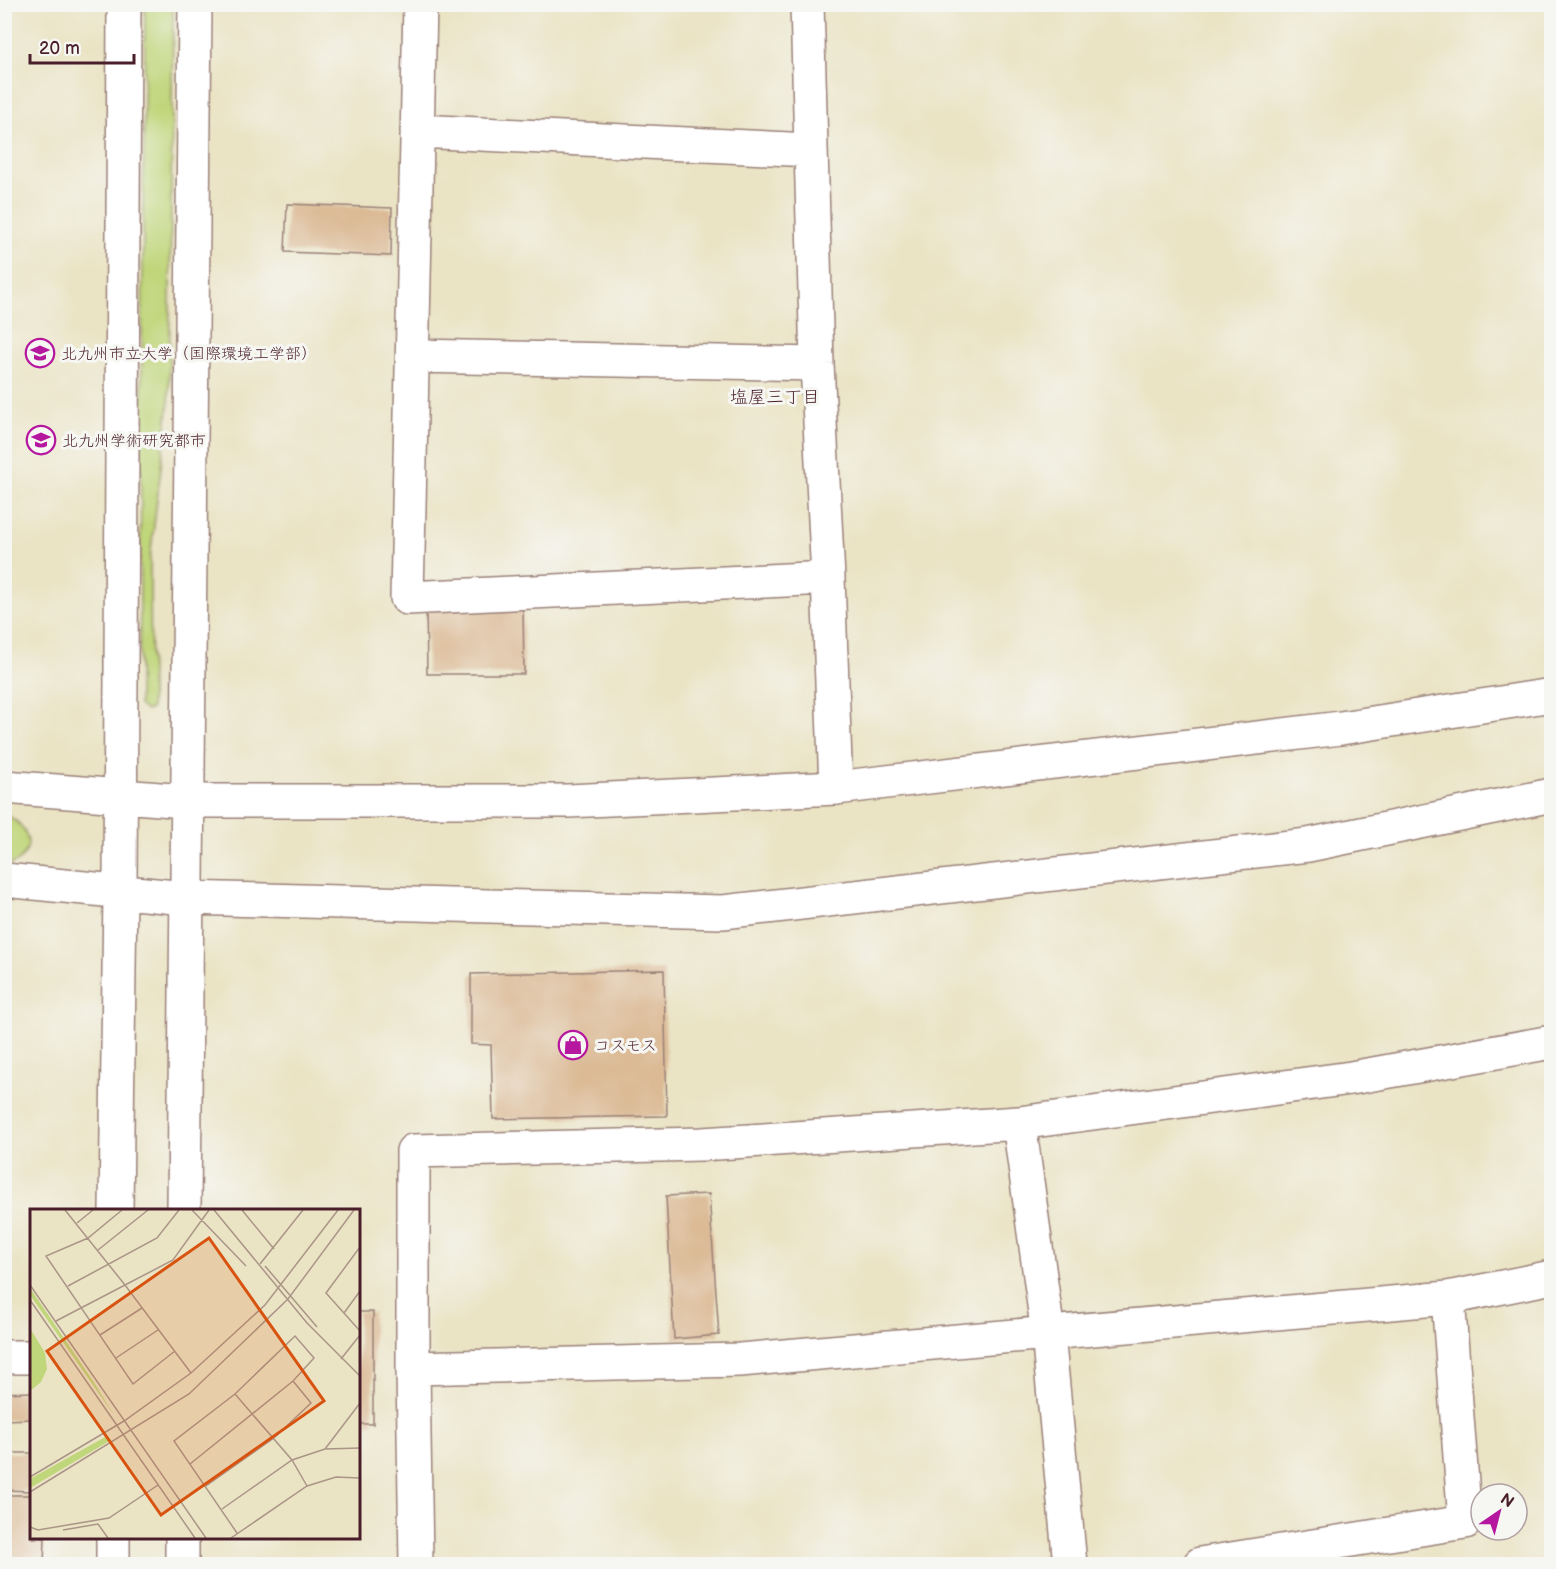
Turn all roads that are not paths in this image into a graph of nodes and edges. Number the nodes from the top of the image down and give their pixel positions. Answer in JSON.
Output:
{"nodes":[{"id":1,"x":124,"y":4,"type":"edge"},
{"id":2,"x":195,"y":4,"type":"edge"},
{"id":3,"x":420,"y":4,"type":"edge"},
{"id":4,"x":807,"y":4,"type":"edge"},
{"id":5,"x":417,"y":131,"type":"junction"},
{"id":6,"x":810,"y":150,"type":"junction"},
{"id":7,"x":413,"y":356,"type":"junction"},
{"id":8,"x":817,"y":364,"type":"junction"},
{"id":9,"x":828,"y":578,"type":"junction"},
{"id":10,"x":1551,"y":695,"type":"edge"},
{"id":11,"x":4,"y":787,"type":"edge"},
{"id":12,"x":836,"y":788,"type":"junction"},
{"id":13,"x":121,"y":795,"type":"junction"},
{"id":14,"x":1551,"y":795,"type":"edge"},
{"id":15,"x":186,"y":801,"type":"junction"},
{"id":16,"x":4,"y":880,"type":"edge"},
{"id":17,"x":120,"y":891,"type":"junction"},
{"id":18,"x":185,"y":898,"type":"junction"},
{"id":19,"x":1551,"y":1042,"type":"edge"},
{"id":20,"x":1019,"y":1123,"type":"junction"},
{"id":21,"x":116,"y":1209,"type":"edge"},
{"id":22,"x":184,"y":1209,"type":"edge"},
{"id":23,"x":1551,"y":1276,"type":"edge"},
{"id":24,"x":1448,"y":1298,"type":"junction"},
{"id":25,"x":1047,"y":1334,"type":"junction"},
{"id":26,"x":4,"y":1357,"type":"edge"},
{"id":27,"x":30,"y":1357,"type":"edge"},
{"id":28,"x":413,"y":1368,"type":"junction"},
{"id":29,"x":113,"y":1539,"type":"edge"},
{"id":30,"x":182,"y":1539,"type":"edge"},
{"id":31,"x":113,"y":1564,"type":"edge"},
{"id":32,"x":182,"y":1564,"type":"edge"},
{"id":33,"x":416,"y":1564,"type":"edge"},
{"id":34,"x":1070,"y":1564,"type":"edge"},
{"id":35,"x":1200,"y":1564,"type":"edge"}],
"edges":[{"from":1,"to":13,"type":"street"},
{"from":2,"to":15,"type":"street"},
{"from":3,"to":5,"type":"street"},
{"from":4,"to":6,"type":"street"},
{"from":5,"to":6,"type":"street"},
{"from":5,"to":7,"type":"street"},
{"from":6,"to":8,"type":"street"},
{"from":7,"to":8,"type":"street"},
{"from":7,"to":9,"type":"street"},
{"from":8,"to":9,"type":"street"},
{"from":9,"to":12,"type":"street"},
{"from":10,"to":12,"type":"street"},
{"from":11,"to":13,"type":"street"},
{"from":12,"to":15,"type":"street"},
{"from":13,"to":15,"type":"street"},
{"from":13,"to":17,"type":"street"},
{"from":14,"to":18,"type":"street"},
{"from":15,"to":18,"type":"street"},
{"from":16,"to":17,"type":"street"},
{"from":17,"to":18,"type":"street"},
{"from":17,"to":21,"type":"street"},
{"from":18,"to":22,"type":"street"},
{"from":19,"to":20,"type":"street"},
{"from":20,"to":25,"type":"street"},
{"from":20,"to":28,"type":"street"},
{"from":23,"to":24,"type":"street"},
{"from":24,"to":25,"type":"street"},
{"from":24,"to":35,"type":"street"},
{"from":25,"to":28,"type":"street"},
{"from":25,"to":34,"type":"street"},
{"from":26,"to":27,"type":"street"},
{"from":28,"to":33,"type":"street"},
{"from":29,"to":31,"type":"street"},
{"from":30,"to":32,"type":"street"}]}
